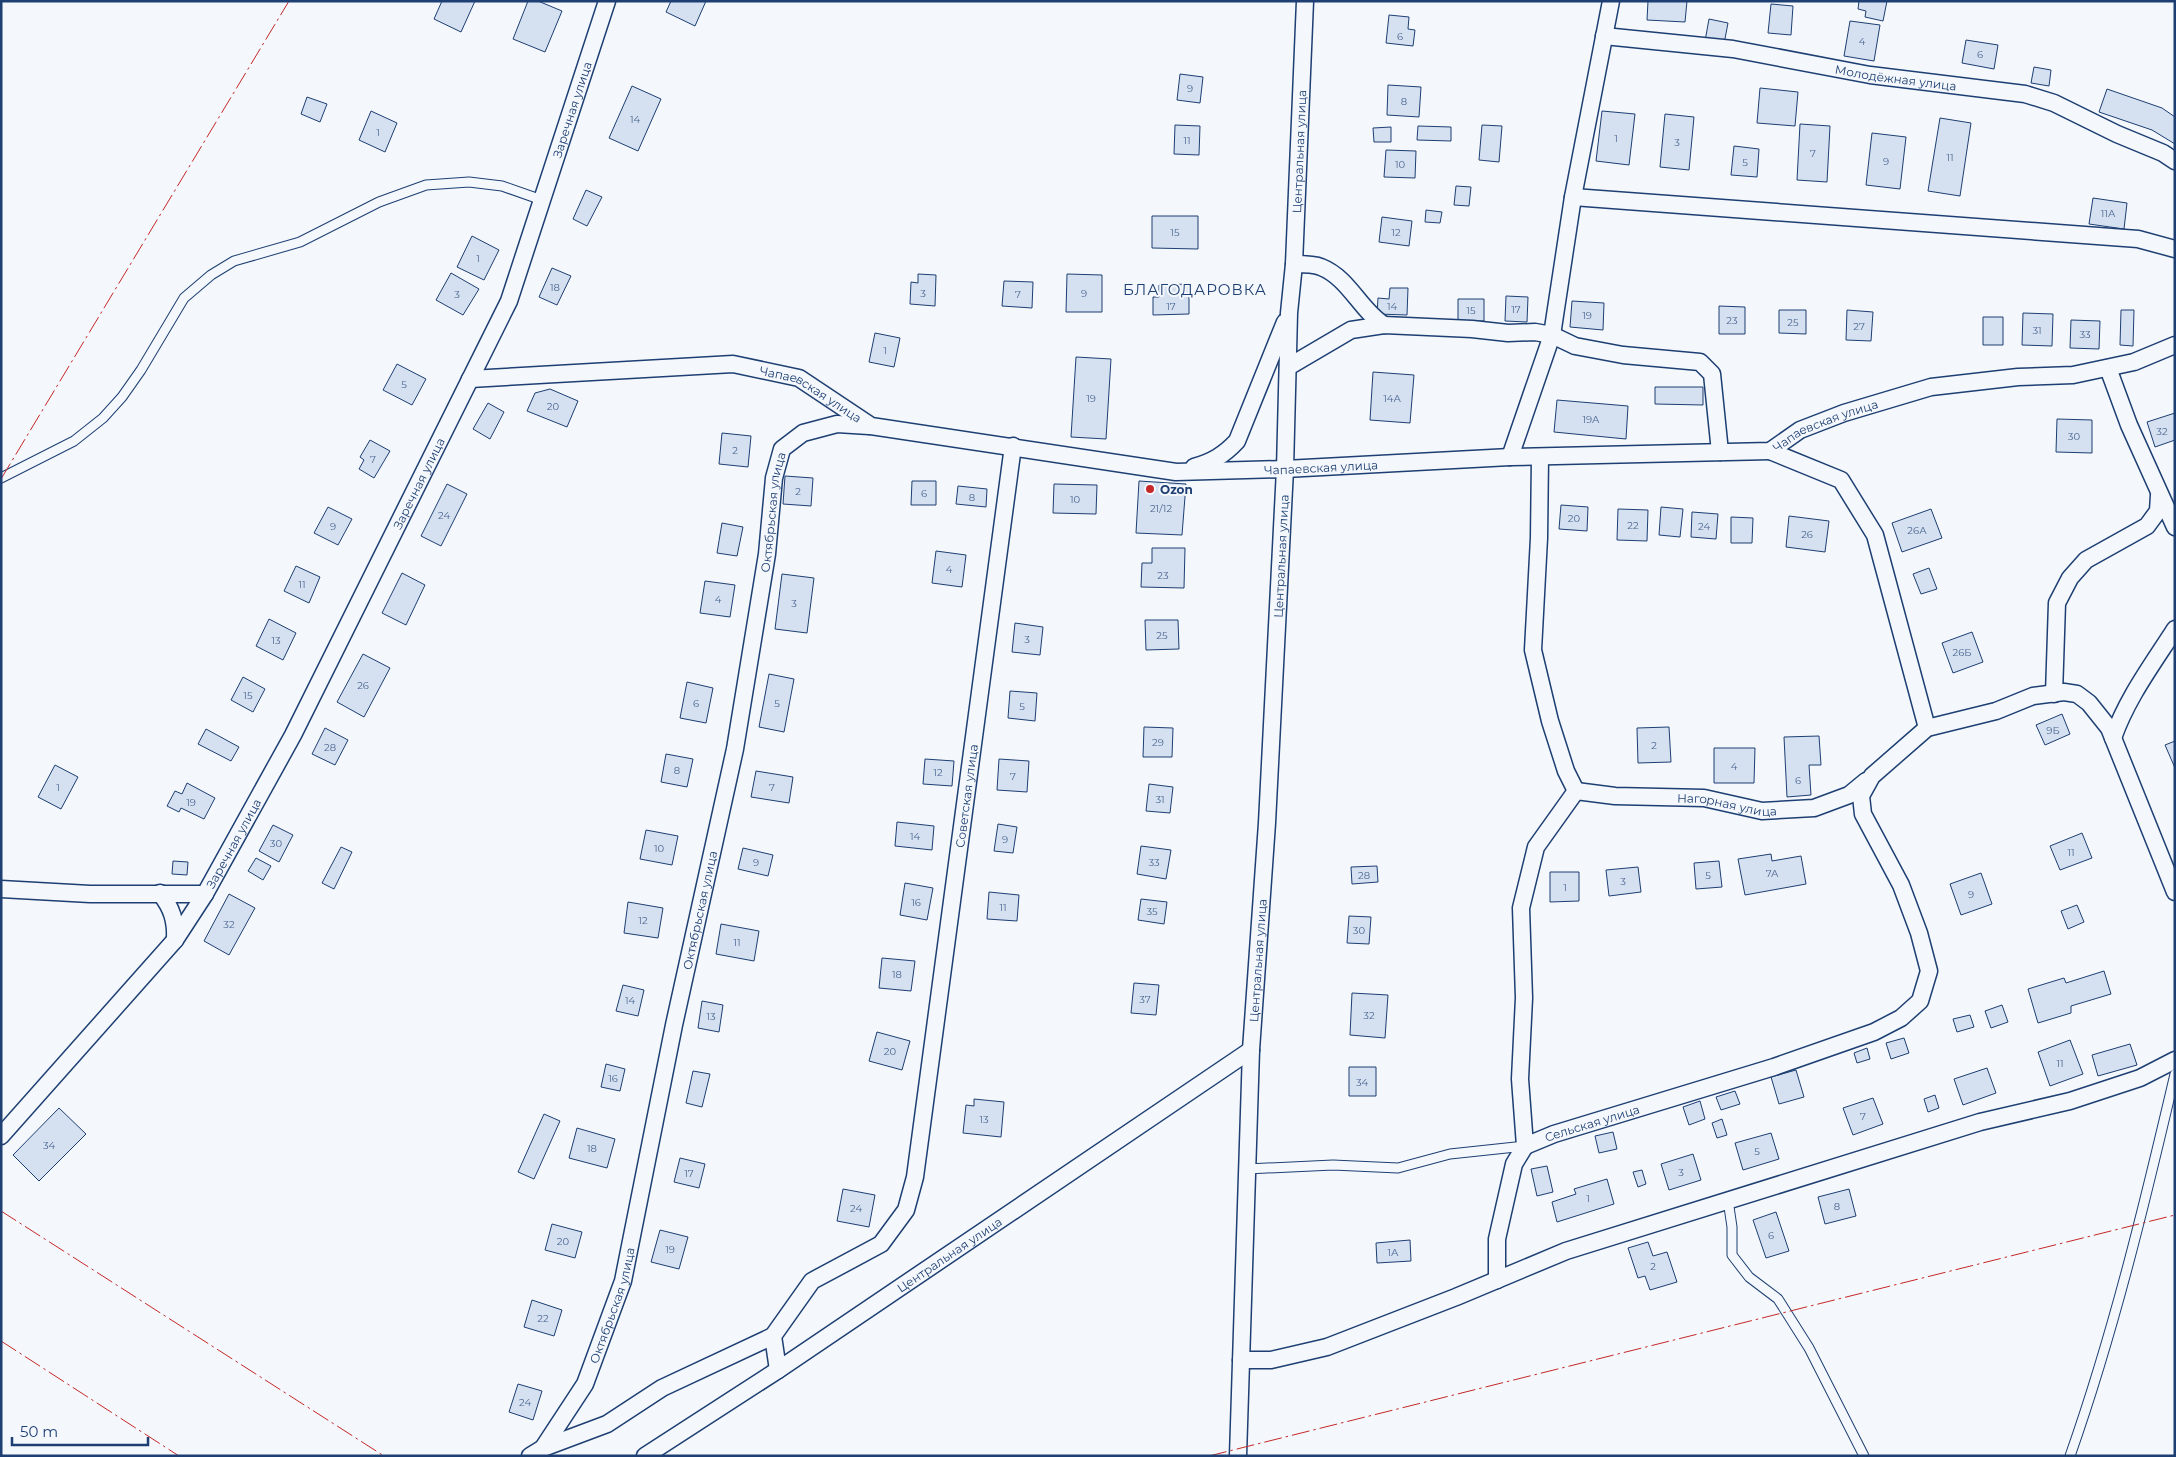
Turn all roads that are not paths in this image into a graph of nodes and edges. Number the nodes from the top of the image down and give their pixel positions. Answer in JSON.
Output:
{"nodes":[{"id":1,"x":607,"y":1,"type":"edge"},
{"id":2,"x":1305,"y":1,"type":"edge"},
{"id":3,"x":1611,"y":1,"type":"edge"},
{"id":4,"x":1604,"y":36,"type":"junction"},
{"id":5,"x":2175,"y":161,"type":"edge"},
{"id":6,"x":1573,"y":197,"type":"junction"},
{"id":7,"x":542,"y":200,"type":"junction"},
{"id":8,"x":2175,"y":249,"type":"edge"},
{"id":9,"x":1294,"y":264,"type":"junction"},
{"id":10,"x":1289,"y":312,"type":"junction"},
{"id":11,"x":1384,"y":325,"type":"junction"},
{"id":12,"x":1552,"y":335,"type":"junction"},
{"id":13,"x":2175,"y":345,"type":"edge"},
{"id":14,"x":1288,"y":367,"type":"junction"},
{"id":15,"x":2108,"y":368,"type":"junction"},
{"id":16,"x":470,"y":379,"type":"junction"},
{"id":17,"x":871,"y":426,"type":"junction"},
{"id":18,"x":1013,"y":446,"type":"junction"},
{"id":19,"x":1770,"y":451,"type":"junction"},
{"id":20,"x":1720,"y":452,"type":"junction"},
{"id":21,"x":1510,"y":456,"type":"junction"},
{"id":22,"x":1540,"y":457,"type":"junction"},
{"id":23,"x":1285,"y":469,"type":"junction"},
{"id":24,"x":1176,"y":472,"type":"junction"},
{"id":25,"x":1,"y":478,"type":"edge"},
{"id":26,"x":2159,"y":495,"type":"junction"},
{"id":27,"x":2175,"y":528,"type":"edge"},
{"id":28,"x":2175,"y":629,"type":"edge"},
{"id":29,"x":2054,"y":694,"type":"junction"},
{"id":30,"x":1927,"y":728,"type":"junction"},
{"id":31,"x":2113,"y":738,"type":"junction"},
{"id":32,"x":1872,"y":776,"type":"junction"},
{"id":33,"x":1576,"y":791,"type":"junction"},
{"id":34,"x":1,"y":889,"type":"edge"},
{"id":35,"x":2175,"y":892,"type":"edge"},
{"id":36,"x":160,"y":893,"type":"junction"},
{"id":37,"x":205,"y":894,"type":"junction"},
{"id":38,"x":175,"y":940,"type":"junction"},
{"id":39,"x":1251,"y":1050,"type":"junction"},
{"id":40,"x":2175,"y":1060,"type":"edge"},
{"id":41,"x":2175,"y":1074,"type":"edge"},
{"id":42,"x":1,"y":1136,"type":"edge"},
{"id":43,"x":1525,"y":1146,"type":"junction"},
{"id":44,"x":1247,"y":1169,"type":"junction"},
{"id":45,"x":1728,"y":1200,"type":"junction"},
{"id":46,"x":1497,"y":1280,"type":"junction"},
{"id":47,"x":773,"y":1336,"type":"junction"},
{"id":48,"x":1241,"y":1360,"type":"junction"},
{"id":49,"x":778,"y":1370,"type":"junction"},
{"id":50,"x":536,"y":1452,"type":"edge"},
{"id":51,"x":645,"y":1456,"type":"edge"},
{"id":52,"x":1238,"y":1456,"type":"edge"},
{"id":53,"x":1864,"y":1456,"type":"edge"},
{"id":54,"x":2070,"y":1456,"type":"edge"}],
"edges":[{"from":1,"to":7,"type":"street","name":"Заречная улица"},
{"from":2,"to":9,"type":"street","name":"Центральная улица"},
{"from":3,"to":4,"type":"street"},
{"from":4,"to":5,"type":"street","name":"Молодёжная улица"},
{"from":4,"to":6,"type":"street"},
{"from":6,"to":8,"type":"street"},
{"from":6,"to":12,"type":"street"},
{"from":7,"to":16,"type":"street","name":"Заречная улица"},
{"from":7,"to":25,"type":"lane"},
{"from":9,"to":10,"type":"street","name":"Центральная улица"},
{"from":9,"to":11,"type":"street"},
{"from":10,"to":14,"type":"street","name":"Центральная улица"},
{"from":10,"to":24,"type":"street"},
{"from":11,"to":12,"type":"street"},
{"from":11,"to":14,"type":"street"},
{"from":12,"to":20,"type":"street"},
{"from":12,"to":21,"type":"street"},
{"from":13,"to":15,"type":"street","name":"Чапаевская улица"},
{"from":14,"to":23,"type":"street","name":"Центральная улица"},
{"from":15,"to":19,"type":"street","name":"Чапаевская улица"},
{"from":15,"to":26,"type":"street"},
{"from":16,"to":17,"type":"street","name":"Чапаевская улица"},
{"from":16,"to":37,"type":"street","name":"Заречная улица"},
{"from":17,"to":18,"type":"street","name":"Чапаевская улица"},
{"from":17,"to":50,"type":"street","name":"Октябрьская улица"},
{"from":18,"to":24,"type":"street","name":"Чапаевская улица"},
{"from":18,"to":47,"type":"street","name":"Советская улица"},
{"from":19,"to":20,"type":"street","name":"Чапаевская улица"},
{"from":19,"to":30,"type":"street"},
{"from":20,"to":22,"type":"street","name":"Чапаевская улица"},
{"from":21,"to":22,"type":"street","name":"Чапаевская улица"},
{"from":21,"to":23,"type":"street","name":"Чапаевская улица"},
{"from":22,"to":33,"type":"street"},
{"from":23,"to":24,"type":"street","name":"Чапаевская улица"},
{"from":23,"to":39,"type":"street","name":"Центральная улица"},
{"from":26,"to":27,"type":"street"},
{"from":26,"to":29,"type":"street"},
{"from":28,"to":31,"type":"street"},
{"from":29,"to":30,"type":"street"},
{"from":29,"to":31,"type":"street"},
{"from":30,"to":32,"type":"street","name":"Нагорная улица"},
{"from":31,"to":35,"type":"street"},
{"from":32,"to":33,"type":"street","name":"Нагорная улица"},
{"from":32,"to":43,"type":"street","name":"Сельская улица"},
{"from":33,"to":43,"type":"street"},
{"from":34,"to":36,"type":"street"},
{"from":36,"to":37,"type":"street"},
{"from":36,"to":38,"type":"street"},
{"from":37,"to":38,"type":"street","name":"Заречная улица"},
{"from":38,"to":42,"type":"street","name":"Заречная улица"},
{"from":39,"to":44,"type":"street","name":"Центральная улица"},
{"from":39,"to":49,"type":"street","name":"Центральная улица"},
{"from":40,"to":45,"type":"street"},
{"from":41,"to":54,"type":"lane"},
{"from":43,"to":44,"type":"lane","name":"Сельская улица"},
{"from":43,"to":46,"type":"street"},
{"from":44,"to":48,"type":"street","name":"Центральная улица"},
{"from":45,"to":46,"type":"street"},
{"from":45,"to":53,"type":"lane"},
{"from":46,"to":48,"type":"street"},
{"from":47,"to":49,"type":"street"},
{"from":47,"to":50,"type":"street"},
{"from":48,"to":52,"type":"street","name":"Центральная улица"},
{"from":49,"to":51,"type":"street","name":"Центральная улица"}]}
